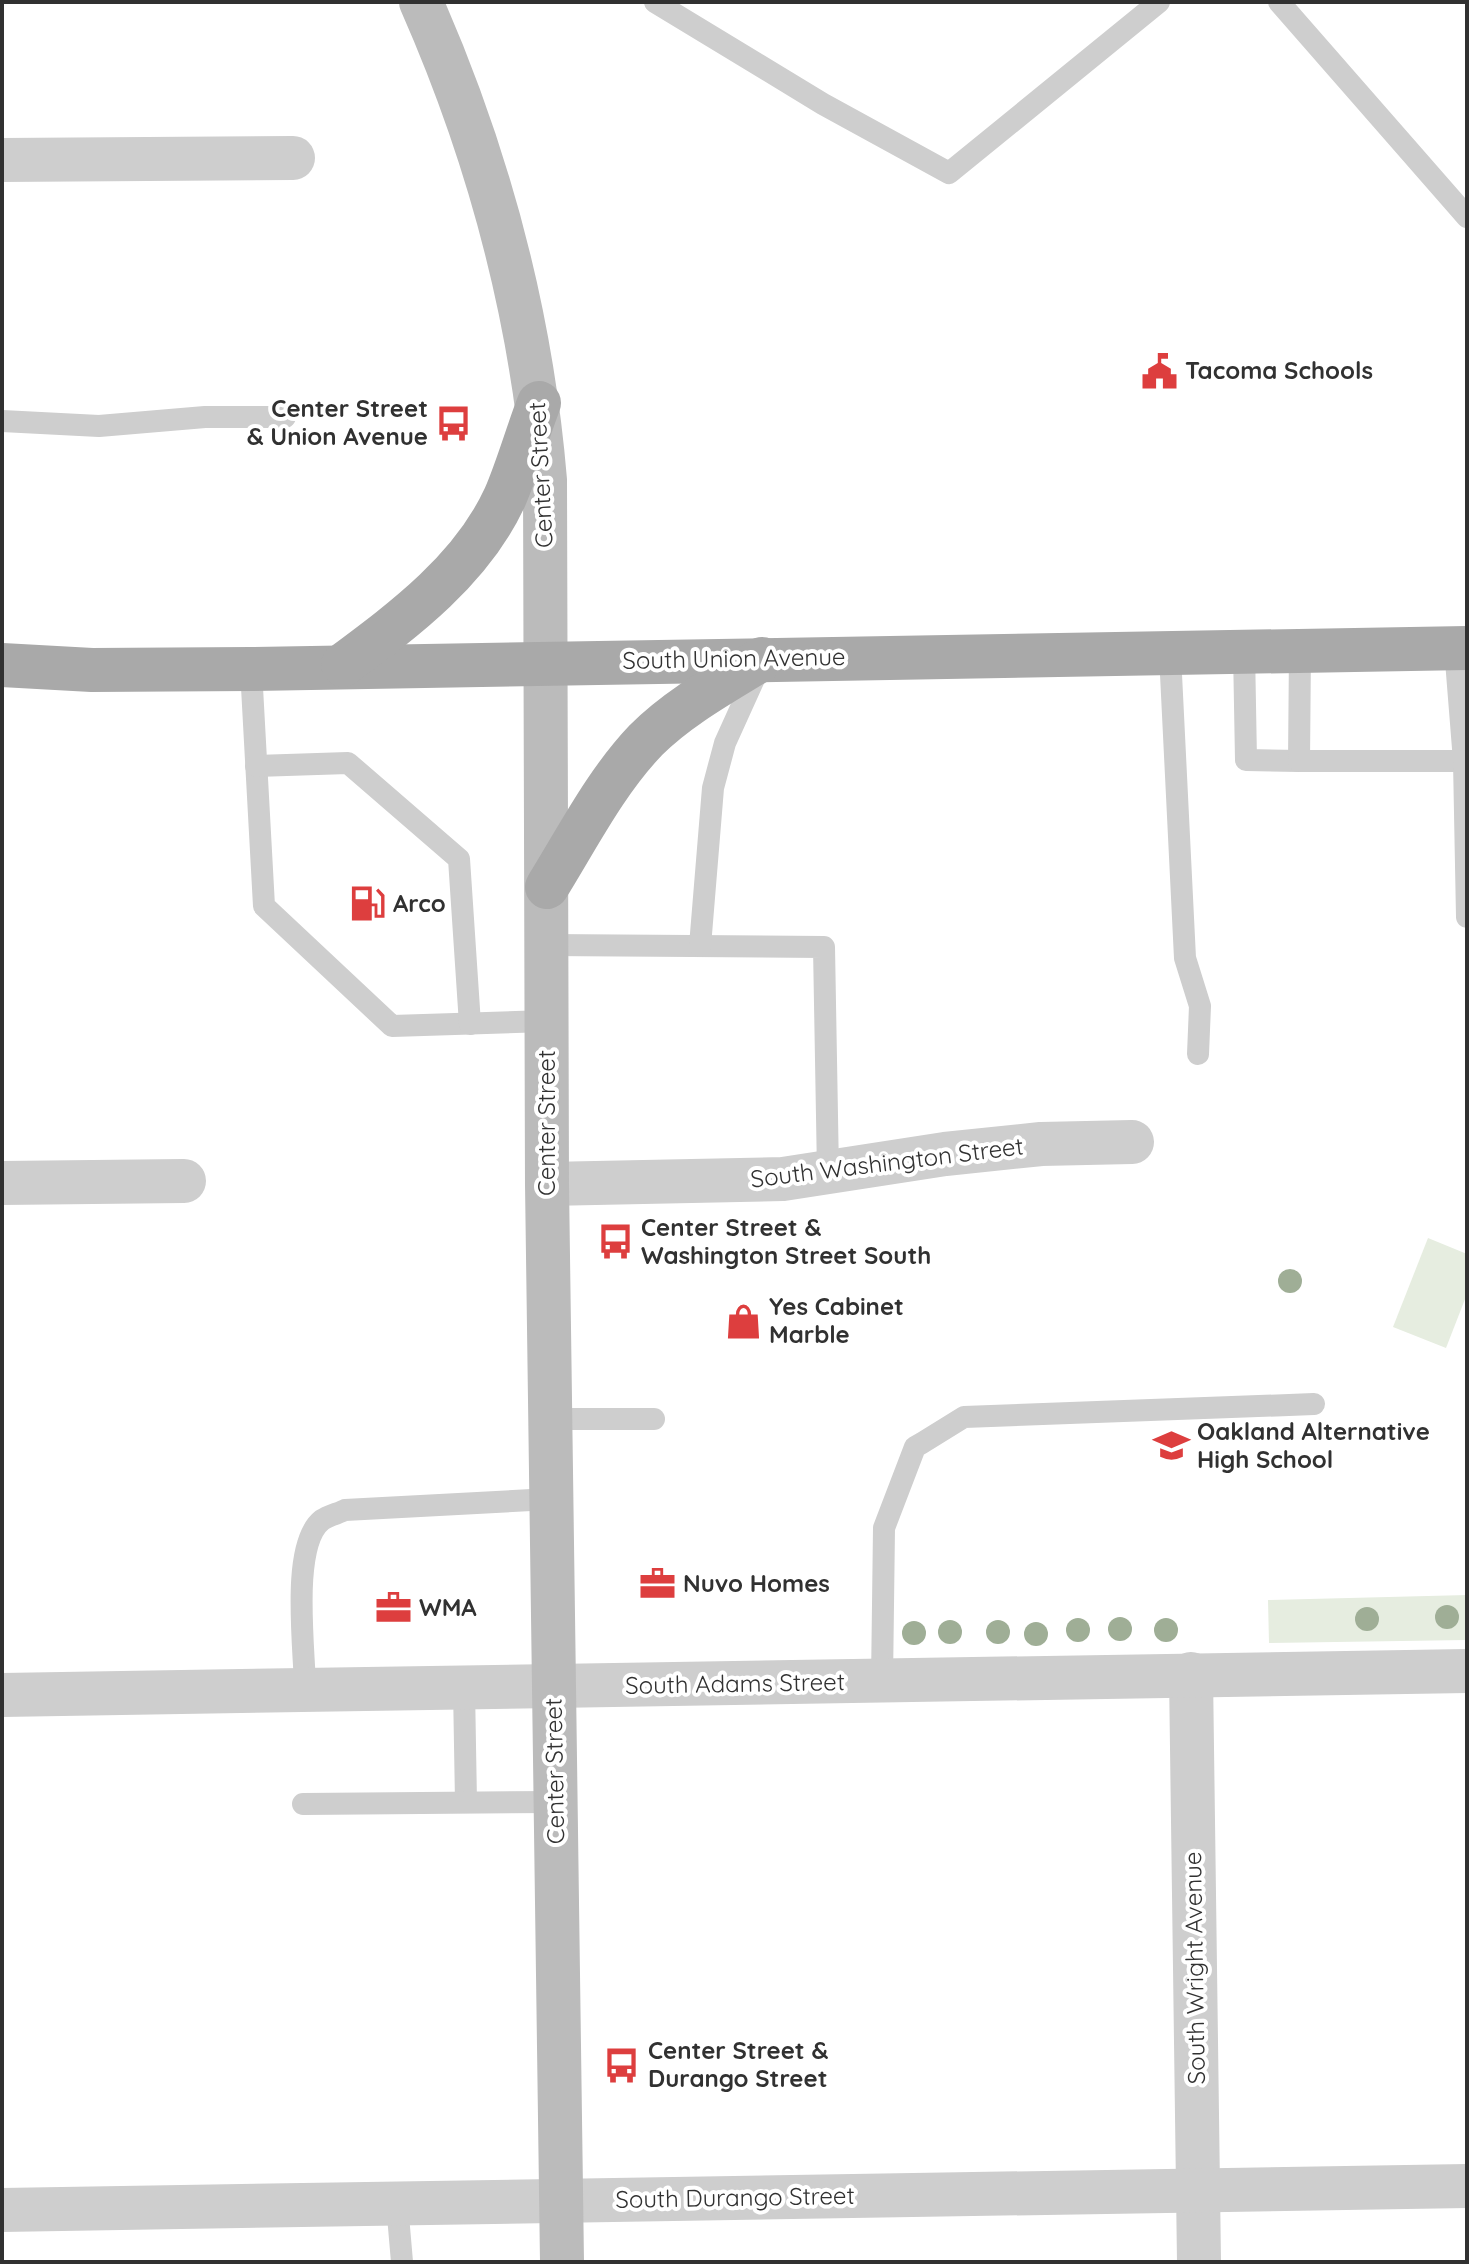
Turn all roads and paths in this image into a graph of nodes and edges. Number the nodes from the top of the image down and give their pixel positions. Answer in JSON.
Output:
{"nodes":[{"id":1,"x":421,"y":2,"type":"edge"},
{"id":2,"x":655,"y":2,"type":"edge"},
{"id":3,"x":1159,"y":2,"type":"edge"},
{"id":4,"x":1279,"y":2,"type":"edge"},
{"id":5,"x":293,"y":158,"type":"dead end"},
{"id":6,"x":2,"y":160,"type":"edge"},
{"id":7,"x":1467,"y":217,"type":"edge"},
{"id":8,"x":539,"y":403,"type":"junction"},
{"id":9,"x":285,"y":417,"type":"dead end"},
{"id":10,"x":2,"y":421,"type":"edge"},
{"id":11,"x":1461,"y":648,"type":"edge"},
{"id":12,"x":1244,"y":650,"type":"junction"},
{"id":13,"x":1300,"y":650,"type":"junction"},
{"id":14,"x":1170,"y":654,"type":"junction"},
{"id":15,"x":764,"y":657,"type":"junction"},
{"id":16,"x":547,"y":663,"type":"junction"},
{"id":17,"x":2,"y":665,"type":"edge"},
{"id":18,"x":343,"y":665,"type":"junction"},
{"id":19,"x":251,"y":669,"type":"junction"},
{"id":20,"x":1299,"y":761,"type":"junction"},
{"id":21,"x":1464,"y":761,"type":"junction"},
{"id":22,"x":256,"y":766,"type":"junction"},
{"id":23,"x":547,"y":887,"type":"junction"},
{"id":24,"x":1467,"y":917,"type":"edge"},
{"id":25,"x":547,"y":945,"type":"junction"},
{"id":26,"x":700,"y":946,"type":"junction"},
{"id":27,"x":546,"y":1021,"type":"junction"},
{"id":28,"x":470,"y":1024,"type":"junction"},
{"id":29,"x":1198,"y":1054,"type":"dead end"},
{"id":30,"x":1132,"y":1142,"type":"dead end"},
{"id":31,"x":828,"y":1172,"type":"junction"},
{"id":32,"x":184,"y":1181,"type":"dead end"},
{"id":33,"x":2,"y":1183,"type":"edge"},
{"id":34,"x":547,"y":1184,"type":"junction"},
{"id":35,"x":1314,"y":1404,"type":"dead end"},
{"id":36,"x":549,"y":1419,"type":"junction"},
{"id":37,"x":654,"y":1419,"type":"dead end"},
{"id":38,"x":550,"y":1499,"type":"junction"},
{"id":39,"x":1467,"y":1671,"type":"edge"},
{"id":40,"x":1191,"y":1674,"type":"junction"},
{"id":41,"x":882,"y":1681,"type":"junction"},
{"id":42,"x":554,"y":1686,"type":"junction"},
{"id":43,"x":464,"y":1688,"type":"junction"},
{"id":44,"x":305,"y":1690,"type":"junction"},
{"id":45,"x":2,"y":1695,"type":"edge"},
{"id":46,"x":466,"y":1802,"type":"junction"},
{"id":47,"x":555,"y":1802,"type":"junction"},
{"id":48,"x":303,"y":1804,"type":"dead end"},
{"id":49,"x":1467,"y":2186,"type":"edge"},
{"id":50,"x":1198,"y":2189,"type":"junction"},
{"id":51,"x":560,"y":2202,"type":"junction"},
{"id":52,"x":397,"y":2204,"type":"junction"},
{"id":53,"x":2,"y":2210,"type":"edge"},
{"id":54,"x":402,"y":2262,"type":"edge"},
{"id":55,"x":562,"y":2262,"type":"edge"},
{"id":56,"x":1199,"y":2262,"type":"edge"}],
"edges":[{"from":1,"to":8,"type":"main road","name":"Center Street"},
{"from":2,"to":3,"type":"lane"},
{"from":4,"to":7,"type":"lane"},
{"from":5,"to":6,"type":"street"},
{"from":8,"to":16,"type":"main road","name":"Center Street"},
{"from":8,"to":18,"type":"main road"},
{"from":9,"to":10,"type":"lane"},
{"from":11,"to":13,"type":"main road","name":"South Union Avenue"},
{"from":11,"to":21,"type":"lane"},
{"from":12,"to":13,"type":"main road","name":"South Union Avenue"},
{"from":12,"to":14,"type":"main road","name":"South Union Avenue"},
{"from":12,"to":20,"type":"lane"},
{"from":13,"to":20,"type":"lane"},
{"from":14,"to":15,"type":"main road","name":"South Union Avenue"},
{"from":14,"to":29,"type":"lane"},
{"from":15,"to":16,"type":"main road","name":"South Union Avenue"},
{"from":15,"to":23,"type":"main road"},
{"from":15,"to":26,"type":"lane"},
{"from":16,"to":18,"type":"main road","name":"South Union Avenue"},
{"from":16,"to":23,"type":"main road","name":"Center Street"},
{"from":17,"to":19,"type":"main road","name":"South Union Avenue"},
{"from":18,"to":19,"type":"main road","name":"South Union Avenue"},
{"from":19,"to":22,"type":"lane"},
{"from":20,"to":21,"type":"lane"},
{"from":21,"to":24,"type":"lane"},
{"from":22,"to":28,"type":"lane"},
{"from":22,"to":28,"type":"lane"},
{"from":23,"to":25,"type":"main road","name":"Center Street"},
{"from":25,"to":26,"type":"lane"},
{"from":25,"to":27,"type":"main road","name":"Center Street"},
{"from":26,"to":31,"type":"lane"},
{"from":27,"to":28,"type":"lane"},
{"from":27,"to":34,"type":"main road","name":"Center Street"},
{"from":30,"to":31,"type":"street","name":"South Washington Street"},
{"from":31,"to":34,"type":"street","name":"South Washington Street"},
{"from":32,"to":33,"type":"street"},
{"from":34,"to":36,"type":"main road","name":"Center Street"},
{"from":35,"to":41,"type":"lane"},
{"from":36,"to":37,"type":"lane"},
{"from":36,"to":38,"type":"main road","name":"Center Street"},
{"from":38,"to":42,"type":"main road","name":"Center Street"},
{"from":38,"to":44,"type":"lane"},
{"from":39,"to":40,"type":"street","name":"South Adams Street"},
{"from":40,"to":41,"type":"street","name":"South Adams Street"},
{"from":40,"to":50,"type":"street","name":"South Wright Avenue"},
{"from":41,"to":42,"type":"street","name":"South Adams Street"},
{"from":42,"to":43,"type":"street","name":"South Adams Street"},
{"from":42,"to":47,"type":"main road","name":"Center Street"},
{"from":43,"to":44,"type":"street","name":"South Adams Street"},
{"from":43,"to":46,"type":"lane"},
{"from":44,"to":45,"type":"street","name":"South Adams Street"},
{"from":46,"to":47,"type":"lane"},
{"from":46,"to":48,"type":"lane"},
{"from":47,"to":51,"type":"main road","name":"Center Street"},
{"from":49,"to":50,"type":"street","name":"South Durango Street"},
{"from":50,"to":51,"type":"street","name":"South Durango Street"},
{"from":50,"to":56,"type":"street","name":"South Wright Avenue"},
{"from":51,"to":52,"type":"street","name":"South Durango Street"},
{"from":51,"to":55,"type":"main road","name":"Center Street"},
{"from":52,"to":53,"type":"street","name":"South Durango Street"},
{"from":52,"to":54,"type":"lane"}]}
